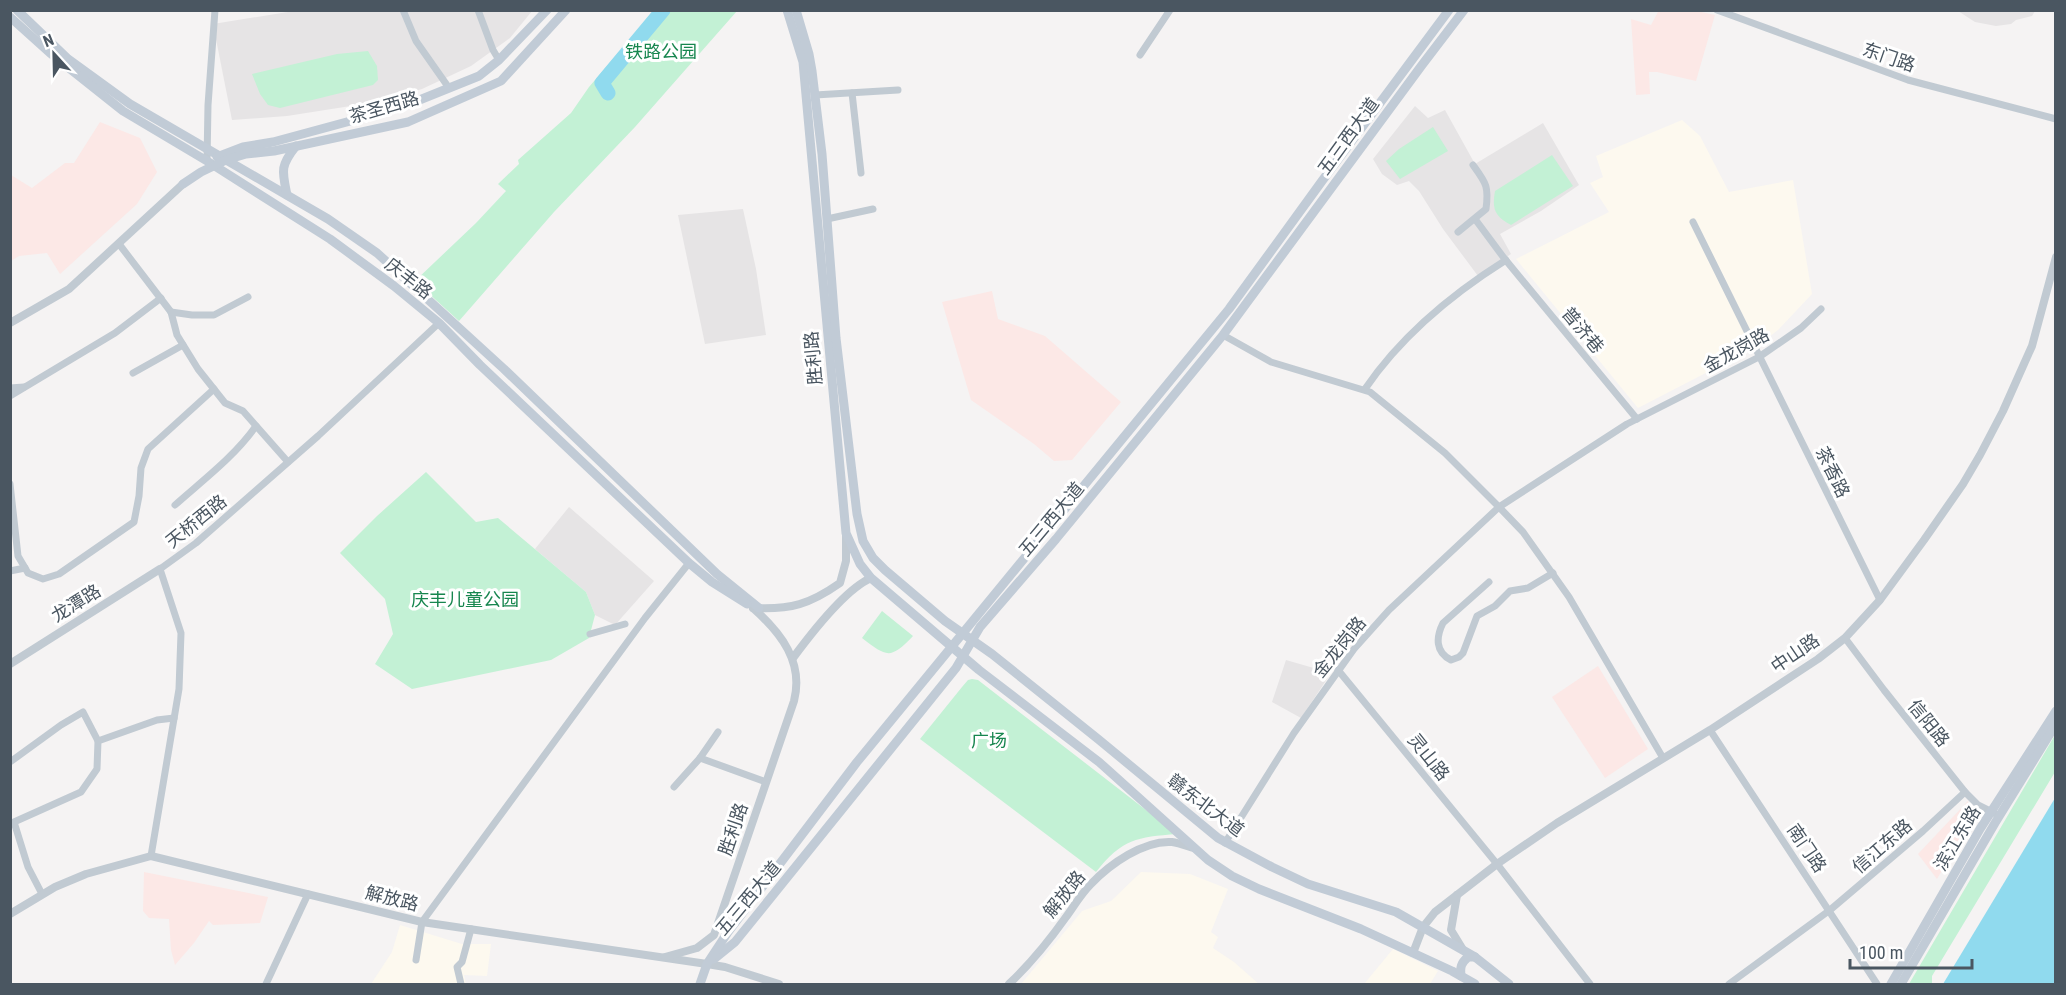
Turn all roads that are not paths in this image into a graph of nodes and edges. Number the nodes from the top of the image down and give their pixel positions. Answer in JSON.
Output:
{"nodes":[{"id":1,"x":17,"y":10,"type":"edge"},
{"id":2,"x":215,"y":10,"type":"edge"},
{"id":3,"x":403,"y":10,"type":"edge"},
{"id":4,"x":478,"y":10,"type":"edge"},
{"id":5,"x":547,"y":10,"type":"edge"},
{"id":6,"x":566,"y":10,"type":"edge"},
{"id":7,"x":787,"y":10,"type":"edge"},
{"id":8,"x":796,"y":10,"type":"edge"},
{"id":9,"x":1170,"y":10,"type":"edge"},
{"id":10,"x":1449,"y":10,"type":"edge"},
{"id":11,"x":1464,"y":10,"type":"edge"},
{"id":12,"x":1717,"y":10,"type":"edge"},
{"id":13,"x":10,"y":17,"type":"edge"},
{"id":14,"x":1140,"y":55,"type":"dead end"},
{"id":15,"x":499,"y":60,"type":"junction"},
{"id":16,"x":449,"y":88,"type":"junction"},
{"id":17,"x":898,"y":90,"type":"dead end"},
{"id":18,"x":852,"y":93,"type":"junction"},
{"id":19,"x":815,"y":95,"type":"junction"},
{"id":20,"x":2055,"y":119,"type":"edge"},
{"id":21,"x":296,"y":146,"type":"junction"},
{"id":22,"x":208,"y":148,"type":"junction"},
{"id":23,"x":223,"y":158,"type":"junction"},
{"id":24,"x":210,"y":163,"type":"junction"},
{"id":25,"x":1473,"y":165,"type":"dead end"},
{"id":26,"x":861,"y":173,"type":"dead end"},
{"id":27,"x":183,"y":184,"type":"joint"},
{"id":28,"x":286,"y":195,"type":"junction"},
{"id":29,"x":873,"y":209,"type":"dead end"},
{"id":30,"x":827,"y":219,"type":"junction"},
{"id":31,"x":1475,"y":219,"type":"junction"},
{"id":32,"x":1693,"y":222,"type":"dead end"},
{"id":33,"x":1458,"y":232,"type":"dead end"},
{"id":34,"x":119,"y":244,"type":"junction"},
{"id":35,"x":2055,"y":257,"type":"edge"},
{"id":36,"x":1506,"y":260,"type":"junction"},
{"id":37,"x":248,"y":297,"type":"dead end"},
{"id":38,"x":161,"y":298,"type":"junction"},
{"id":39,"x":1821,"y":309,"type":"dead end"},
{"id":40,"x":171,"y":312,"type":"junction"},
{"id":41,"x":10,"y":323,"type":"edge"},
{"id":42,"x":439,"y":323,"type":"junction"},
{"id":43,"x":1223,"y":334,"type":"junction"},
{"id":44,"x":183,"y":345,"type":"junction"},
{"id":45,"x":1760,"y":357,"type":"junction"},
{"id":46,"x":133,"y":373,"type":"dead end"},
{"id":47,"x":27,"y":387,"type":"junction"},
{"id":48,"x":11,"y":388,"type":"edge"},
{"id":49,"x":214,"y":389,"type":"junction"},
{"id":50,"x":1365,"y":389,"type":"junction"},
{"id":51,"x":10,"y":396,"type":"edge"},
{"id":52,"x":1637,"y":419,"type":"junction"},
{"id":53,"x":256,"y":426,"type":"junction"},
{"id":54,"x":288,"y":462,"type":"junction"},
{"id":55,"x":10,"y":484,"type":"edge"},
{"id":56,"x":175,"y":505,"type":"dead end"},
{"id":57,"x":1499,"y":507,"type":"junction"},
{"id":58,"x":846,"y":533,"type":"junction"},
{"id":59,"x":689,"y":563,"type":"junction"},
{"id":60,"x":25,"y":568,"type":"junction"},
{"id":61,"x":160,"y":569,"type":"junction"},
{"id":62,"x":10,"y":570,"type":"edge"},
{"id":63,"x":1554,"y":573,"type":"junction"},
{"id":64,"x":872,"y":578,"type":"junction"},
{"id":65,"x":1490,"y":582,"type":"dead end"},
{"id":66,"x":1880,"y":600,"type":"junction"},
{"id":67,"x":756,"y":608,"type":"junction"},
{"id":68,"x":625,"y":624,"type":"dead end"},
{"id":69,"x":590,"y":634,"type":"dead end"},
{"id":70,"x":962,"y":634,"type":"junction"},
{"id":71,"x":1845,"y":638,"type":"junction"},
{"id":72,"x":972,"y":641,"type":"junction"},
{"id":73,"x":952,"y":646,"type":"junction"},
{"id":74,"x":963,"y":656,"type":"junction"},
{"id":75,"x":793,"y":658,"type":"junction"},
{"id":76,"x":10,"y":664,"type":"edge"},
{"id":77,"x":1338,"y":670,"type":"junction"},
{"id":78,"x":2055,"y":711,"type":"edge"},
{"id":79,"x":174,"y":718,"type":"junction"},
{"id":80,"x":2055,"y":724,"type":"edge"},
{"id":81,"x":1710,"y":729,"type":"junction"},
{"id":82,"x":718,"y":732,"type":"dead end"},
{"id":83,"x":98,"y":741,"type":"junction"},
{"id":84,"x":700,"y":758,"type":"junction"},
{"id":85,"x":1662,"y":758,"type":"junction"},
{"id":86,"x":10,"y":762,"type":"edge"},
{"id":87,"x":766,"y":782,"type":"junction"},
{"id":88,"x":674,"y":786,"type":"dead end"},
{"id":89,"x":1965,"y":792,"type":"junction"},
{"id":90,"x":1995,"y":814,"type":"junction"},
{"id":91,"x":12,"y":823,"type":"edge"},
{"id":92,"x":1225,"y":843,"type":"junction"},
{"id":93,"x":1194,"y":848,"type":"junction"},
{"id":94,"x":151,"y":856,"type":"junction"},
{"id":95,"x":1497,"y":864,"type":"junction"},
{"id":96,"x":42,"y":894,"type":"junction"},
{"id":97,"x":309,"y":894,"type":"junction"},
{"id":98,"x":1458,"y":895,"type":"junction"},
{"id":99,"x":1830,"y":910,"type":"junction"},
{"id":100,"x":10,"y":914,"type":"edge"},
{"id":101,"x":422,"y":922,"type":"junction"},
{"id":102,"x":1423,"y":927,"type":"junction"},
{"id":103,"x":471,"y":929,"type":"junction"},
{"id":104,"x":1462,"y":948,"type":"junction"},
{"id":105,"x":1413,"y":953,"type":"junction"},
{"id":106,"x":1475,"y":957,"type":"junction"},
{"id":107,"x":660,"y":958,"type":"junction"},
{"id":108,"x":416,"y":960,"type":"dead end"},
{"id":109,"x":707,"y":964,"type":"junction"},
{"id":110,"x":1461,"y":976,"type":"junction"},
{"id":111,"x":266,"y":984,"type":"edge"},
{"id":112,"x":461,"y":984,"type":"edge"},
{"id":113,"x":700,"y":984,"type":"edge"},
{"id":114,"x":778,"y":984,"type":"edge"},
{"id":115,"x":1009,"y":984,"type":"edge"},
{"id":116,"x":1475,"y":984,"type":"edge"},
{"id":117,"x":1509,"y":984,"type":"edge"},
{"id":118,"x":1590,"y":984,"type":"edge"},
{"id":119,"x":1729,"y":984,"type":"edge"},
{"id":120,"x":1877,"y":984,"type":"edge"},
{"id":121,"x":1891,"y":984,"type":"edge"},
{"id":122,"x":1901,"y":984,"type":"edge"}],
"edges":[{"from":1,"to":22,"type":"main road"},
{"from":2,"to":22,"type":"street"},
{"from":3,"to":16,"type":"street"},
{"from":4,"to":15,"type":"street"},
{"from":5,"to":15,"type":"main road","name":"茶圣西路"},
{"from":6,"to":21,"type":"main road","name":"茶圣西路"},
{"from":7,"to":58,"type":"main road","name":"胜利路"},
{"from":8,"to":19,"type":"main road","name":"胜利路"},
{"from":9,"to":14,"type":"street"},
{"from":10,"to":70,"type":"main road","name":"五三西大道"},
{"from":11,"to":43,"type":"main road","name":"五三西大道"},
{"from":12,"to":20,"type":"street","name":"东门路"},
{"from":13,"to":24,"type":"main road","name":"庆丰路"},
{"from":15,"to":16,"type":"main road","name":"茶圣西路"},
{"from":16,"to":23,"type":"main road","name":"茶圣西路"},
{"from":17,"to":18,"type":"street"},
{"from":18,"to":19,"type":"street"},
{"from":18,"to":26,"type":"street"},
{"from":19,"to":30,"type":"main road","name":"胜利路"},
{"from":21,"to":23,"type":"main road","name":"茶圣西路"},
{"from":21,"to":28,"type":"main road"},
{"from":22,"to":23,"type":"main road"},
{"from":22,"to":24,"type":"street"},
{"from":23,"to":24,"type":"main road","name":"茶圣西路"},
{"from":23,"to":28,"type":"main road"},
{"from":24,"to":27,"type":"main road","name":"茶圣西路"},
{"from":24,"to":42,"type":"main road","name":"庆丰路"},
{"from":25,"to":31,"type":"street"},
{"from":27,"to":34,"type":"street","name":"茶圣西路"},
{"from":28,"to":67,"type":"main road"},
{"from":29,"to":30,"type":"street"},
{"from":30,"to":70,"type":"main road","name":"胜利路"},
{"from":31,"to":33,"type":"street"},
{"from":31,"to":36,"type":"street","name":"普济巷"},
{"from":32,"to":45,"type":"street","name":"茶香路"},
{"from":34,"to":38,"type":"street"},
{"from":34,"to":41,"type":"street","name":"茶圣西路"},
{"from":35,"to":66,"type":"street","name":"中山路"},
{"from":36,"to":50,"type":"street"},
{"from":36,"to":52,"type":"street","name":"普济巷"},
{"from":37,"to":40,"type":"street"},
{"from":38,"to":40,"type":"street"},
{"from":38,"to":47,"type":"street"},
{"from":39,"to":45,"type":"street","name":"金龙岗路"},
{"from":40,"to":44,"type":"street"},
{"from":42,"to":54,"type":"street","name":"天桥西路"},
{"from":42,"to":59,"type":"main road","name":"庆丰路"},
{"from":43,"to":50,"type":"street"},
{"from":43,"to":72,"type":"main road","name":"五三西大道"},
{"from":44,"to":46,"type":"street"},
{"from":44,"to":49,"type":"street"},
{"from":45,"to":52,"type":"street","name":"金龙岗路"},
{"from":45,"to":66,"type":"street","name":"茶香路"},
{"from":47,"to":48,"type":"street"},
{"from":47,"to":51,"type":"street"},
{"from":49,"to":53,"type":"street"},
{"from":49,"to":60,"type":"street"},
{"from":50,"to":57,"type":"street"},
{"from":52,"to":57,"type":"street","name":"金龙岗路"},
{"from":53,"to":54,"type":"street"},
{"from":53,"to":56,"type":"street"},
{"from":54,"to":61,"type":"street","name":"天桥西路"},
{"from":55,"to":60,"type":"street"},
{"from":57,"to":63,"type":"street"},
{"from":57,"to":77,"type":"street","name":"金龙岗路"},
{"from":58,"to":64,"type":"main road","name":"胜利路"},
{"from":58,"to":67,"type":"street"},
{"from":59,"to":67,"type":"main road","name":"庆丰路"},
{"from":59,"to":101,"type":"street"},
{"from":60,"to":62,"type":"street"},
{"from":61,"to":76,"type":"street","name":"龙潭路"},
{"from":61,"to":79,"type":"street","name":"天桥西路"},
{"from":63,"to":65,"type":"street"},
{"from":63,"to":85,"type":"street"},
{"from":64,"to":73,"type":"main road","name":"胜利路"},
{"from":64,"to":75,"type":"street"},
{"from":66,"to":71,"type":"street","name":"中山路"},
{"from":67,"to":75,"type":"street","name":"胜利路"},
{"from":68,"to":69,"type":"street"},
{"from":70,"to":72,"type":"main road","name":"胜利路"},
{"from":70,"to":73,"type":"main road","name":"五三西大道"},
{"from":71,"to":81,"type":"street","name":"中山路"},
{"from":71,"to":89,"type":"street","name":"信阳路"},
{"from":72,"to":74,"type":"main road","name":"五三西大道"},
{"from":72,"to":92,"type":"main road","name":"赣东北大道"},
{"from":73,"to":74,"type":"main road","name":"胜利路"},
{"from":73,"to":109,"type":"main road","name":"五三西大道"},
{"from":74,"to":93,"type":"main road","name":"胜利路"},
{"from":74,"to":109,"type":"main road","name":"五三西大道"},
{"from":75,"to":87,"type":"street","name":"胜利路"},
{"from":77,"to":92,"type":"street","name":"金龙岗路"},
{"from":77,"to":95,"type":"street","name":"灵山路"},
{"from":78,"to":90,"type":"main road","name":"滨江东路"},
{"from":79,"to":83,"type":"street"},
{"from":79,"to":94,"type":"street","name":"天桥西路"},
{"from":80,"to":90,"type":"main road","name":"滨江东路"},
{"from":81,"to":85,"type":"street","name":"中山路"},
{"from":81,"to":99,"type":"street","name":"南门路"},
{"from":82,"to":84,"type":"street"},
{"from":83,"to":86,"type":"street"},
{"from":83,"to":91,"type":"street"},
{"from":84,"to":87,"type":"street"},
{"from":84,"to":88,"type":"street"},
{"from":85,"to":95,"type":"street","name":"中山路"},
{"from":87,"to":107,"type":"street","name":"胜利路"},
{"from":89,"to":90,"type":"street","name":"信阳路"},
{"from":89,"to":99,"type":"street","name":"信江东路"},
{"from":90,"to":121,"type":"main road","name":"滨江东路"},
{"from":90,"to":122,"type":"main road","name":"滨江东路"},
{"from":91,"to":96,"type":"street"},
{"from":92,"to":102,"type":"main road","name":"赣东北大道"},
{"from":93,"to":105,"type":"main road","name":"胜利路"},
{"from":93,"to":115,"type":"street","name":"解放路"},
{"from":94,"to":96,"type":"street","name":"解放路"},
{"from":94,"to":97,"type":"street","name":"解放路"},
{"from":95,"to":98,"type":"street","name":"中山路"},
{"from":95,"to":118,"type":"street","name":"灵山路"},
{"from":96,"to":100,"type":"street","name":"解放路"},
{"from":97,"to":101,"type":"street","name":"解放路"},
{"from":97,"to":111,"type":"street"},
{"from":98,"to":102,"type":"street","name":"中山路"},
{"from":98,"to":104,"type":"street"},
{"from":99,"to":119,"type":"street","name":"信江东路"},
{"from":99,"to":120,"type":"street","name":"南门路"},
{"from":101,"to":103,"type":"street","name":"解放路"},
{"from":101,"to":108,"type":"street"},
{"from":102,"to":104,"type":"main road","name":"赣东北大道"},
{"from":102,"to":105,"type":"street","name":"中山路"},
{"from":103,"to":107,"type":"street","name":"解放路"},
{"from":103,"to":112,"type":"street"},
{"from":104,"to":106,"type":"main road","name":"赣东北大道"},
{"from":105,"to":110,"type":"main road","name":"胜利路"},
{"from":106,"to":110,"type":"main road"},
{"from":106,"to":117,"type":"main road","name":"赣东北大道"},
{"from":107,"to":109,"type":"street","name":"解放路"},
{"from":109,"to":113,"type":"main road"},
{"from":109,"to":114,"type":"street","name":"解放路"},
{"from":110,"to":116,"type":"main road","name":"胜利路"}]}
